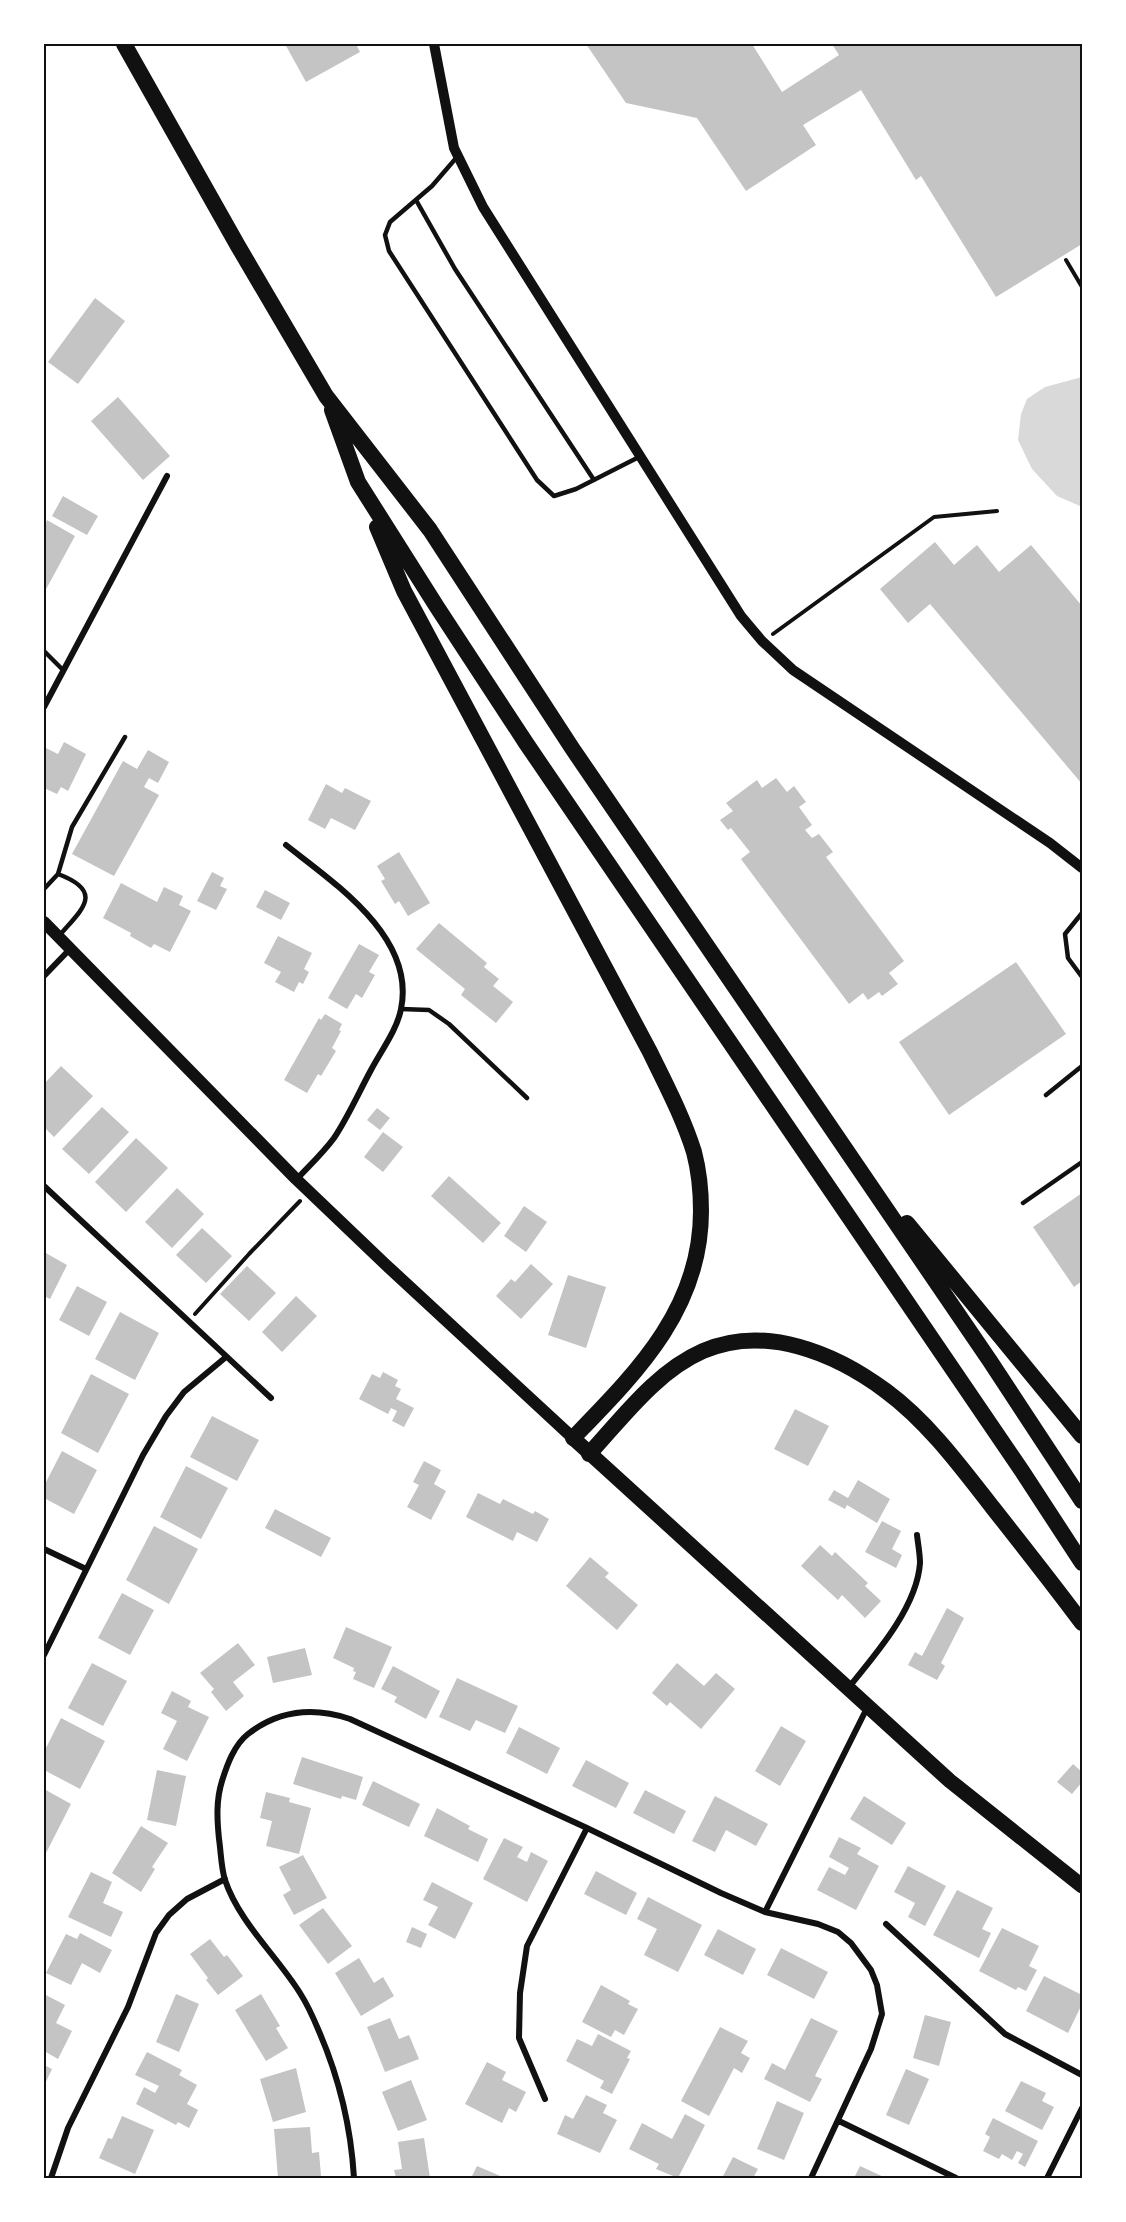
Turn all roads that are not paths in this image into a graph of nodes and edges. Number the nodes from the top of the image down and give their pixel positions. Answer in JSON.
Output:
{"nodes":[{"id":1,"x":124,"y":44,"type":"edge"},
{"id":2,"x":434,"y":44,"type":"edge"},
{"id":3,"x":457,"y":157,"type":"junction"},
{"id":4,"x":416,"y":200,"type":"junction"},
{"id":5,"x":326,"y":396,"type":"junction"},
{"id":6,"x":640,"y":457,"type":"junction"},
{"id":7,"x":167,"y":476,"type":"dead end"},
{"id":8,"x":594,"y":480,"type":"junction"},
{"id":9,"x":358,"y":482,"type":"junction"},
{"id":10,"x":44,"y":651,"type":"edge"},
{"id":11,"x":63,"y":670,"type":"junction"},
{"id":12,"x":44,"y":707,"type":"edge"},
{"id":13,"x":125,"y":737,"type":"dead end"},
{"id":14,"x":286,"y":845,"type":"dead end"},
{"id":15,"x":1083,"y":868,"type":"edge"},
{"id":16,"x":58,"y":874,"type":"junction"},
{"id":17,"x":44,"y":889,"type":"edge"},
{"id":18,"x":1083,"y":913,"type":"edge"},
{"id":19,"x":44,"y":922,"type":"edge"},
{"id":20,"x":58,"y":937,"type":"junction"},
{"id":21,"x":70,"y":949,"type":"junction"},
{"id":22,"x":44,"y":976,"type":"edge"},
{"id":23,"x":1083,"y":976,"type":"edge"},
{"id":24,"x":401,"y":1009,"type":"junction"},
{"id":25,"x":1083,"y":1066,"type":"edge"},
{"id":26,"x":1046,"y":1095,"type":"dead end"},
{"id":27,"x":527,"y":1098,"type":"dead end"},
{"id":28,"x":840,"y":1142,"type":"junction"},
{"id":29,"x":1083,"y":1161,"type":"edge"},
{"id":30,"x":296,"y":1179,"type":"junction"},
{"id":31,"x":44,"y":1185,"type":"edge"},
{"id":32,"x":1023,"y":1203,"type":"dead end"},
{"id":33,"x":226,"y":1357,"type":"junction"},
{"id":34,"x":271,"y":1398,"type":"dead end"},
{"id":35,"x":1083,"y":1436,"type":"edge"},
{"id":36,"x":573,"y":1438,"type":"junction"},
{"id":37,"x":590,"y":1454,"type":"junction"},
{"id":38,"x":1083,"y":1501,"type":"edge"},
{"id":39,"x":917,"y":1535,"type":"dead end"},
{"id":40,"x":44,"y":1549,"type":"edge"},
{"id":41,"x":1083,"y":1563,"type":"edge"},
{"id":42,"x":86,"y":1569,"type":"junction"},
{"id":43,"x":1083,"y":1623,"type":"edge"},
{"id":44,"x":44,"y":1655,"type":"edge"},
{"id":45,"x":847,"y":1689,"type":"junction"},
{"id":46,"x":867,"y":1708,"type":"junction"},
{"id":47,"x":587,"y":1828,"type":"junction"},
{"id":48,"x":225,"y":1879,"type":"junction"},
{"id":49,"x":1083,"y":1886,"type":"edge"},
{"id":50,"x":765,"y":1912,"type":"junction"},
{"id":51,"x":886,"y":1924,"type":"dead end"},
{"id":52,"x":1083,"y":2075,"type":"edge"},
{"id":53,"x":545,"y":2099,"type":"dead end"},
{"id":54,"x":1083,"y":2108,"type":"edge"},
{"id":55,"x":839,"y":2121,"type":"junction"},
{"id":56,"x":51,"y":2178,"type":"edge"},
{"id":57,"x":354,"y":2178,"type":"edge"},
{"id":58,"x":811,"y":2178,"type":"edge"},
{"id":59,"x":956,"y":2178,"type":"edge"},
{"id":60,"x":1047,"y":2178,"type":"edge"}],
"edges":[{"from":1,"to":5,"type":"highway"},
{"from":2,"to":3,"type":"street"},
{"from":3,"to":4,"type":"lane"},
{"from":3,"to":6,"type":"street"},
{"from":4,"to":8,"type":"lane"},
{"from":4,"to":8,"type":"lane"},
{"from":5,"to":9,"type":"highway"},
{"from":5,"to":28,"type":"highway"},
{"from":6,"to":8,"type":"lane"},
{"from":6,"to":15,"type":"street"},
{"from":7,"to":11,"type":"street"},
{"from":9,"to":36,"type":"highway"},
{"from":9,"to":41,"type":"highway"},
{"from":10,"to":11,"type":"lane"},
{"from":11,"to":12,"type":"street"},
{"from":13,"to":16,"type":"lane"},
{"from":14,"to":24,"type":"street"},
{"from":16,"to":17,"type":"lane"},
{"from":16,"to":20,"type":"lane"},
{"from":18,"to":23,"type":"lane"},
{"from":19,"to":20,"type":"main road"},
{"from":20,"to":21,"type":"main road"},
{"from":21,"to":22,"type":"street"},
{"from":21,"to":30,"type":"main road"},
{"from":24,"to":27,"type":"lane"},
{"from":24,"to":30,"type":"street"},
{"from":25,"to":26,"type":"lane"},
{"from":28,"to":35,"type":"highway"},
{"from":28,"to":38,"type":"highway"},
{"from":29,"to":32,"type":"lane"},
{"from":30,"to":36,"type":"main road"},
{"from":31,"to":33,"type":"street"},
{"from":33,"to":34,"type":"street"},
{"from":33,"to":42,"type":"street"},
{"from":36,"to":37,"type":"main road"},
{"from":37,"to":43,"type":"highway"},
{"from":37,"to":45,"type":"main road"},
{"from":39,"to":45,"type":"street"},
{"from":40,"to":42,"type":"street"},
{"from":42,"to":44,"type":"street"},
{"from":45,"to":46,"type":"main road"},
{"from":46,"to":49,"type":"main road"},
{"from":46,"to":50,"type":"street"},
{"from":47,"to":48,"type":"street"},
{"from":47,"to":50,"type":"street"},
{"from":47,"to":53,"type":"street"},
{"from":48,"to":56,"type":"street"},
{"from":48,"to":57,"type":"street"},
{"from":50,"to":55,"type":"street"},
{"from":51,"to":52,"type":"street"},
{"from":54,"to":60,"type":"street"},
{"from":55,"to":58,"type":"street"},
{"from":55,"to":59,"type":"street"}]}
